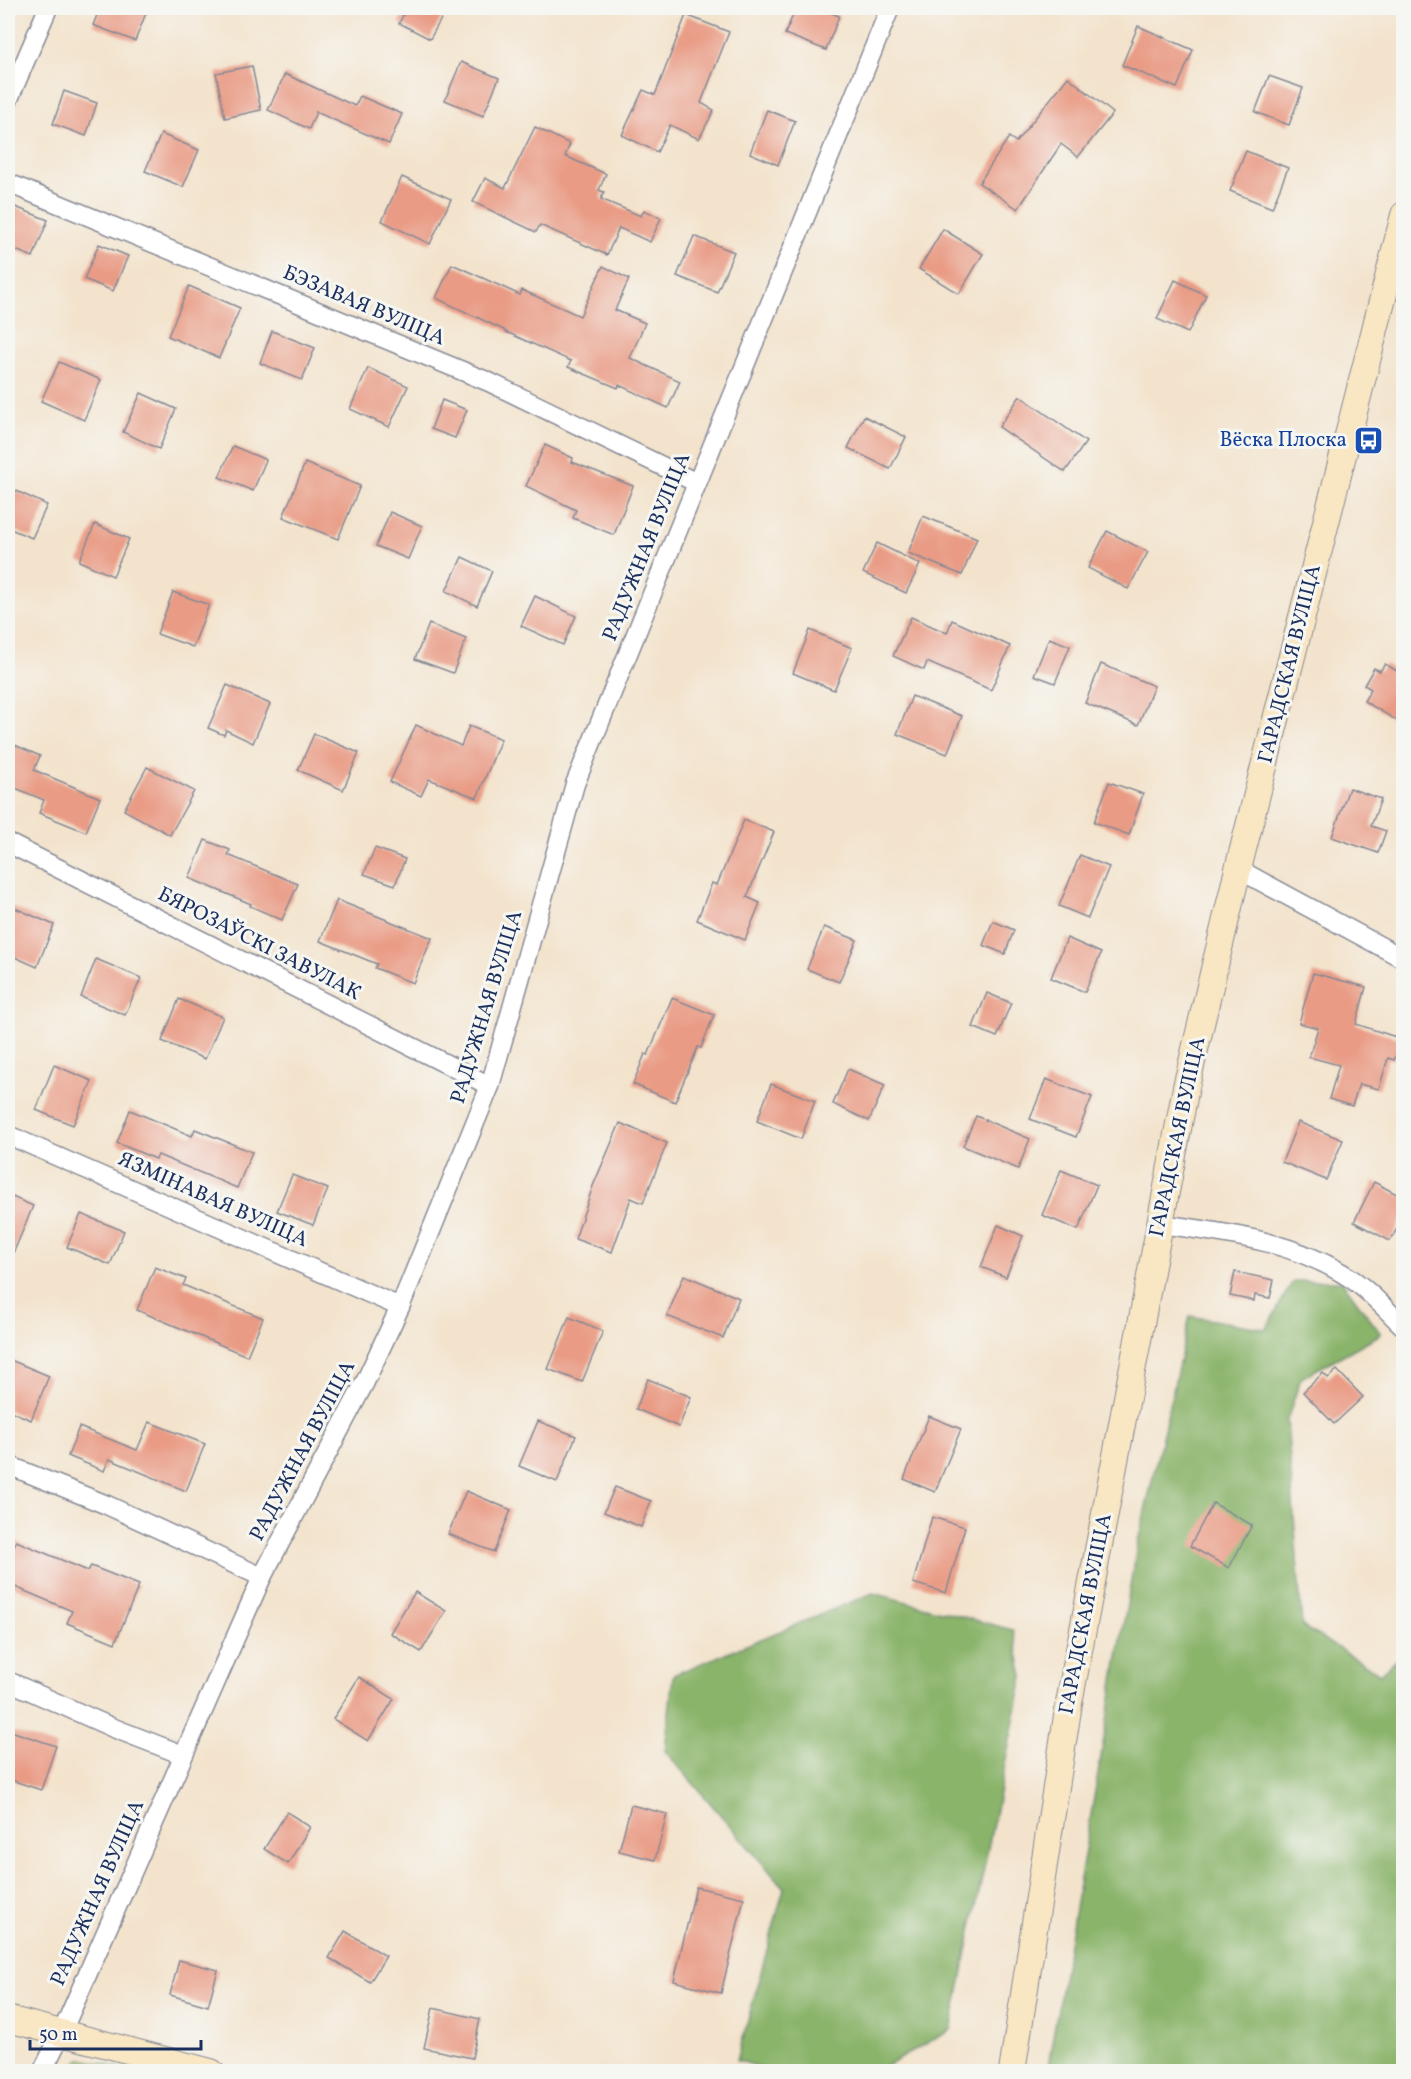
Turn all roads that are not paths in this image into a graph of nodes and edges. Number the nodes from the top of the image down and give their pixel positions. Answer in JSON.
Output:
{"nodes":[{"id":1,"x":48,"y":8,"type":"edge"},
{"id":2,"x":890,"y":8,"type":"edge"},
{"id":3,"x":8,"y":101,"type":"edge"},
{"id":4,"x":8,"y":183,"type":"edge"},
{"id":5,"x":1404,"y":215,"type":"edge"},
{"id":6,"x":698,"y":483,"type":"junction"},
{"id":7,"x":8,"y":843,"type":"edge"},
{"id":8,"x":1238,"y":869,"type":"junction"},
{"id":9,"x":1404,"y":959,"type":"edge"},
{"id":10,"x":490,"y":1086,"type":"junction"},
{"id":11,"x":8,"y":1135,"type":"edge"},
{"id":12,"x":1160,"y":1224,"type":"junction"},
{"id":13,"x":400,"y":1307,"type":"junction"},
{"id":14,"x":1404,"y":1327,"type":"edge"},
{"id":15,"x":8,"y":1465,"type":"edge"},
{"id":16,"x":262,"y":1576,"type":"junction"},
{"id":17,"x":8,"y":1681,"type":"edge"},
{"id":18,"x":183,"y":1755,"type":"junction"},
{"id":19,"x":8,"y":2019,"type":"edge"},
{"id":20,"x":62,"y":2032,"type":"junction"},
{"id":21,"x":42,"y":2072,"type":"edge"},
{"id":22,"x":211,"y":2072,"type":"edge"},
{"id":23,"x":1012,"y":2072,"type":"edge"}],
"edges":[{"from":1,"to":3,"type":"street"},
{"from":2,"to":6,"type":"street","name":"РАДУЖНАЯ ВУЛІЦА"},
{"from":4,"to":6,"type":"street","name":"БЭЗАВАЯ ВУЛІЦА"},
{"from":5,"to":8,"type":"main road","name":"ГАРАДСКАЯ ВУЛІЦА"},
{"from":6,"to":10,"type":"street","name":"РАДУЖНАЯ ВУЛІЦА"},
{"from":7,"to":10,"type":"street","name":"БЯРОЗАЎСКІ ЗАВУЛАК"},
{"from":8,"to":9,"type":"street"},
{"from":8,"to":12,"type":"main road","name":"ГАРАДСКАЯ ВУЛІЦА"},
{"from":10,"to":13,"type":"street","name":"РАДУЖНАЯ ВУЛІЦА"},
{"from":11,"to":13,"type":"street","name":"ЯЗМІНАВАЯ ВУЛІЦА"},
{"from":12,"to":14,"type":"street"},
{"from":12,"to":23,"type":"main road","name":"ГАРАДСКАЯ ВУЛІЦА"},
{"from":13,"to":16,"type":"street","name":"РАДУЖНАЯ ВУЛІЦА"},
{"from":15,"to":16,"type":"street"},
{"from":16,"to":18,"type":"street","name":"РАДУЖНАЯ ВУЛІЦА"},
{"from":17,"to":18,"type":"street"},
{"from":18,"to":20,"type":"street","name":"РАДУЖНАЯ ВУЛІЦА"},
{"from":19,"to":20,"type":"main road"},
{"from":20,"to":21,"type":"street","name":"РАДУЖНАЯ ВУЛІЦА"},
{"from":20,"to":22,"type":"main road"}]}
